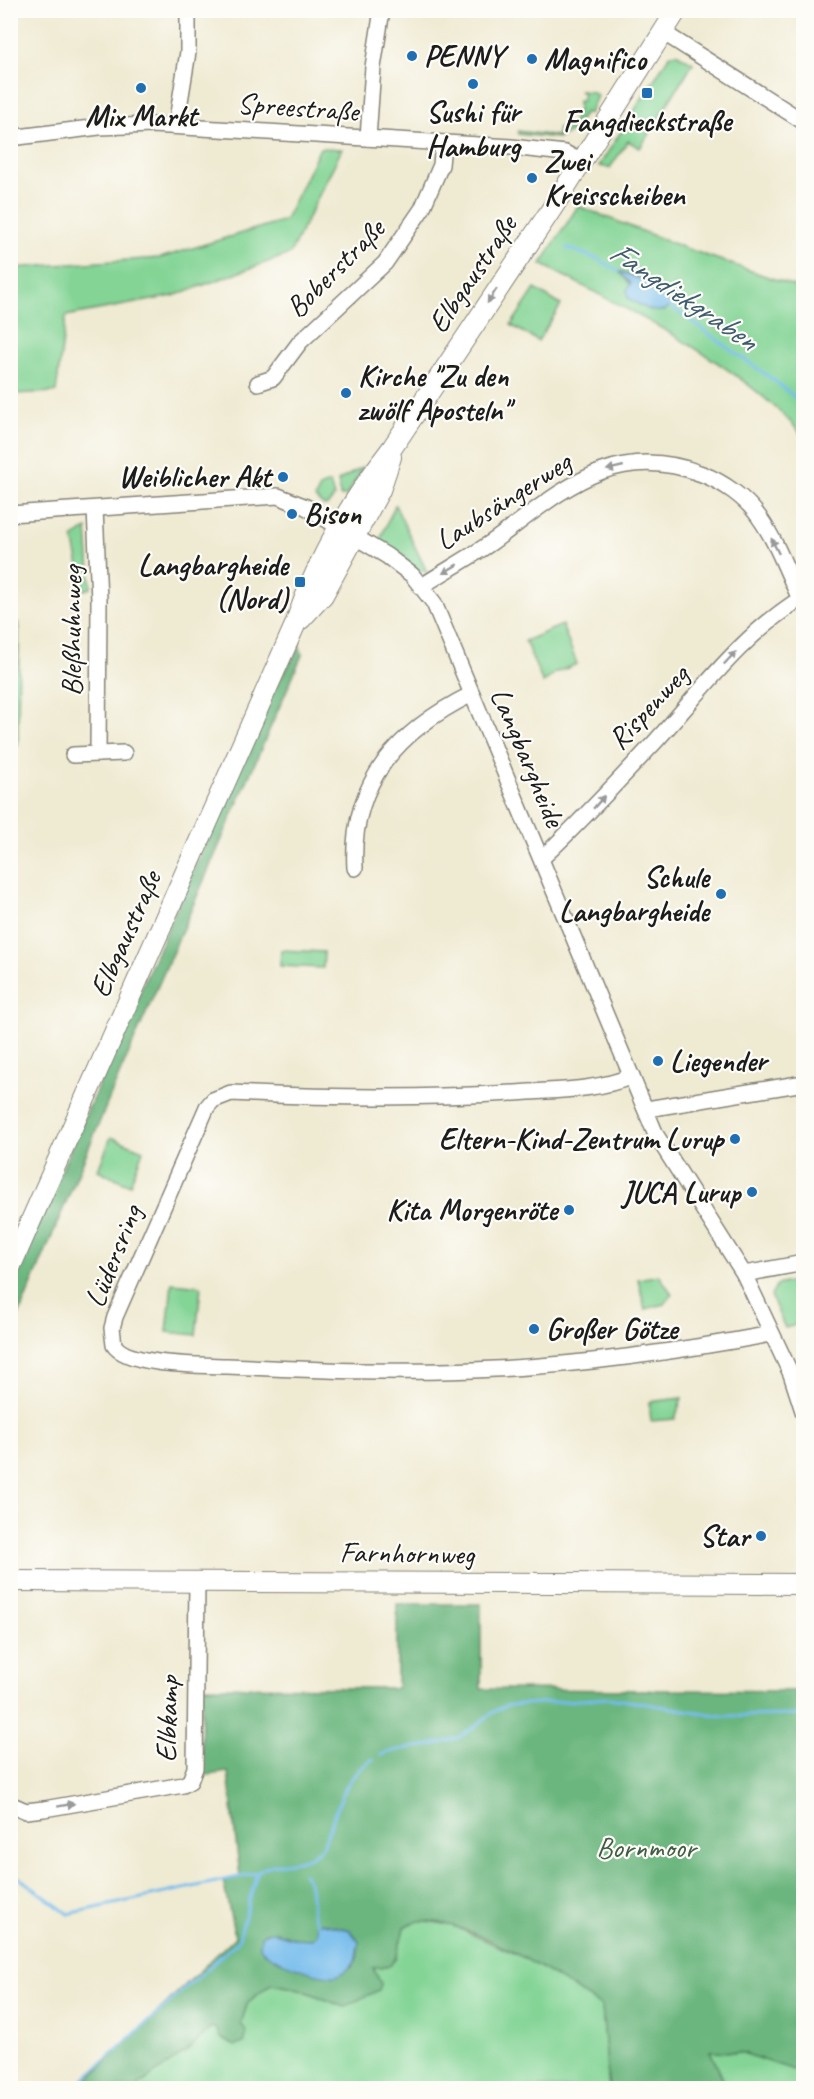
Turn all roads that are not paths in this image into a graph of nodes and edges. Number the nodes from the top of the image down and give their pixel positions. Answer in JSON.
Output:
{"nodes":[{"id":1,"x":188,"y":10,"type":"edge"},
{"id":2,"x":382,"y":10,"type":"edge"},
{"id":3,"x":677,"y":10,"type":"edge"},
{"id":4,"x":664,"y":33,"type":"junction"},
{"id":5,"x":804,"y":122,"type":"edge"},
{"id":6,"x":176,"y":126,"type":"junction"},
{"id":7,"x":10,"y":138,"type":"edge"},
{"id":8,"x":368,"y":138,"type":"junction"},
{"id":9,"x":443,"y":143,"type":"junction"},
{"id":10,"x":580,"y":161,"type":"junction"},
{"id":11,"x":258,"y":383,"type":"dead end"},
{"id":12,"x":95,"y":508,"type":"junction"},
{"id":13,"x":10,"y":514,"type":"edge"},
{"id":14,"x":348,"y":531,"type":"junction"},
{"id":15,"x":422,"y":586,"type":"junction"},
{"id":16,"x":800,"y":599,"type":"joint"},
{"id":17,"x":472,"y":694,"type":"junction"},
{"id":18,"x":124,"y":753,"type":"dead end"},
{"id":19,"x":98,"y":754,"type":"junction"},
{"id":20,"x":73,"y":755,"type":"dead end"},
{"id":21,"x":542,"y":858,"type":"junction"},
{"id":22,"x":355,"y":868,"type":"dead end"},
{"id":23,"x":632,"y":1076,"type":"junction"},
{"id":24,"x":804,"y":1083,"type":"edge"},
{"id":25,"x":646,"y":1109,"type":"junction"},
{"id":26,"x":804,"y":1263,"type":"edge"},
{"id":27,"x":10,"y":1268,"type":"edge"},
{"id":28,"x":744,"y":1274,"type":"junction"},
{"id":29,"x":771,"y":1334,"type":"junction"},
{"id":30,"x":804,"y":1414,"type":"edge"},
{"id":31,"x":10,"y":1581,"type":"edge"},
{"id":32,"x":197,"y":1581,"type":"junction"},
{"id":33,"x":804,"y":1584,"type":"edge"},
{"id":34,"x":10,"y":1804,"type":"edge"}],
"edges":[{"from":1,"to":6,"type":"street"},
{"from":2,"to":8,"type":"street"},
{"from":3,"to":4,"type":"main road","name":"Elbgaustraße"},
{"from":4,"to":5,"type":"street"},
{"from":4,"to":10,"type":"main road","name":"Elbgaustraße"},
{"from":6,"to":7,"type":"street","name":"Spreestraße"},
{"from":6,"to":8,"type":"street","name":"Spreestraße"},
{"from":8,"to":9,"type":"street","name":"Spreestraße"},
{"from":9,"to":10,"type":"street","name":"Spreestraße"},
{"from":9,"to":11,"type":"street","name":"Boberstraße"},
{"from":10,"to":14,"type":"main road","name":"Elbgaustraße","one_way":true},
{"from":12,"to":13,"type":"street","name":"Langbargheide"},
{"from":12,"to":14,"type":"street","name":"Langbargheide"},
{"from":12,"to":19,"type":"street","name":"Bleßhuhnweg"},
{"from":14,"to":15,"type":"street","name":"Langbargheide"},
{"from":14,"to":27,"type":"main road","name":"Elbgaustraße"},
{"from":16,"to":15,"type":"street","name":"Laubsängerweg","one_way":true},
{"from":15,"to":17,"type":"street","name":"Langbargheide"},
{"from":21,"to":16,"type":"street","name":"Rispenweg","one_way":true},
{"from":17,"to":21,"type":"street","name":"Langbargheide"},
{"from":17,"to":22,"type":"street"},
{"from":18,"to":19,"type":"street"},
{"from":19,"to":20,"type":"street"},
{"from":21,"to":23,"type":"street","name":"Langbargheide"},
{"from":23,"to":25,"type":"street","name":"Langbargheide"},
{"from":23,"to":29,"type":"street","name":"Lüdersring"},
{"from":24,"to":25,"type":"street"},
{"from":25,"to":28,"type":"street","name":"Langbargheide"},
{"from":26,"to":28,"type":"street"},
{"from":28,"to":29,"type":"street","name":"Langbargheide"},
{"from":29,"to":30,"type":"street","name":"Langbargheide"},
{"from":31,"to":32,"type":"main road","name":"Farnhornweg"},
{"from":32,"to":33,"type":"main road","name":"Farnhornweg"},
{"from":34,"to":32,"type":"street","name":"Elbkamp","one_way":true}]}
